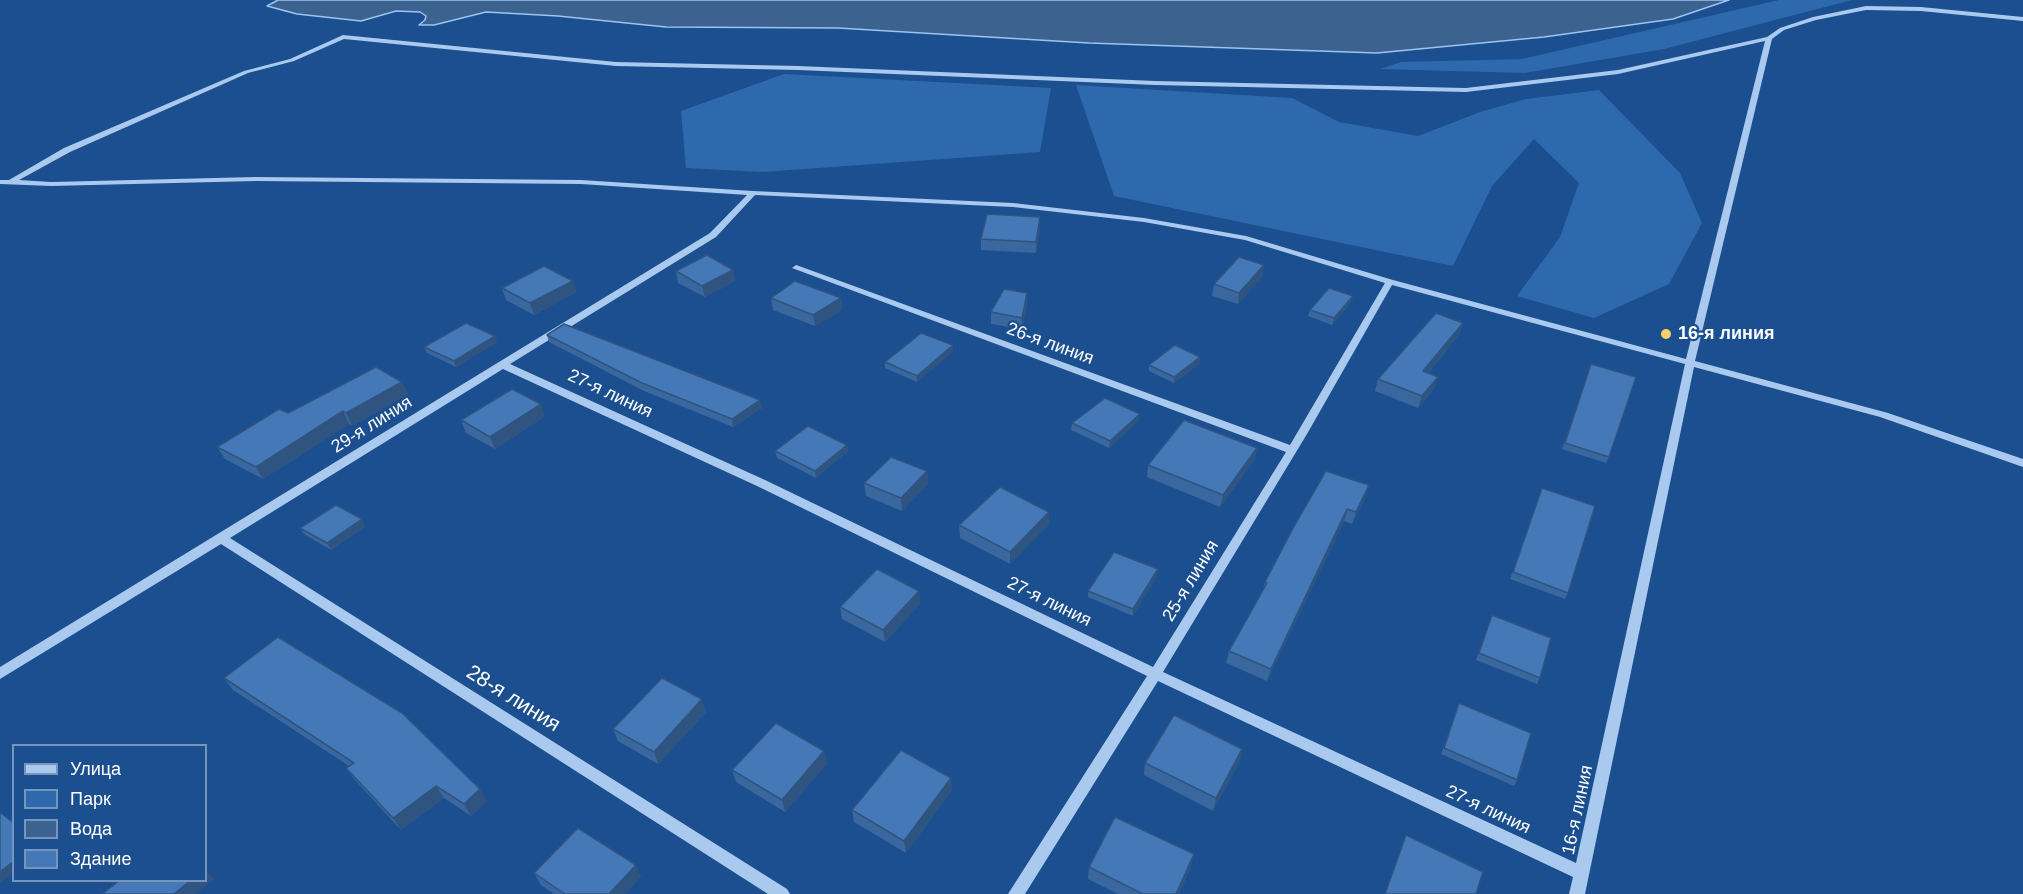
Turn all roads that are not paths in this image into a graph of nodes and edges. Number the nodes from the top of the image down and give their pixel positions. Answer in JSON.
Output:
{"nodes":[{"id":1,"x":2023,"y":19,"type":"edge"},
{"id":2,"x":1769,"y":38,"type":"junction"},
{"id":3,"x":0,"y":182,"type":"edge"},
{"id":4,"x":11,"y":182,"type":"junction"},
{"id":5,"x":0,"y":188,"type":"edge"},
{"id":6,"x":753,"y":193,"type":"junction"},
{"id":7,"x":796,"y":268,"type":"dead end"},
{"id":8,"x":1390,"y":282,"type":"junction"},
{"id":9,"x":1690,"y":362,"type":"junction"},
{"id":10,"x":501,"y":364,"type":"junction"},
{"id":11,"x":1292,"y":450,"type":"junction"},
{"id":12,"x":2023,"y":463,"type":"edge"},
{"id":13,"x":222,"y":539,"type":"junction"},
{"id":14,"x":0,"y":674,"type":"edge"},
{"id":15,"x":1155,"y":674,"type":"junction"},
{"id":16,"x":1581,"y":873,"type":"junction"},
{"id":17,"x":782,"y":894,"type":"edge"},
{"id":18,"x":1016,"y":894,"type":"edge"},
{"id":19,"x":1577,"y":894,"type":"edge"}],
"edges":[{"from":1,"to":2,"type":"street"},
{"from":2,"to":4,"type":"street"},
{"from":2,"to":9,"type":"street","name":"16-я линия"},
{"from":3,"to":4,"type":"street"},
{"from":4,"to":5,"type":"street"},
{"from":4,"to":6,"type":"street"},
{"from":6,"to":8,"type":"street"},
{"from":6,"to":10,"type":"street","name":"29-я линия"},
{"from":7,"to":11,"type":"street","name":"26-я линия"},
{"from":8,"to":9,"type":"street"},
{"from":8,"to":11,"type":"street","name":"25-я линия"},
{"from":9,"to":12,"type":"street"},
{"from":9,"to":16,"type":"street","name":"16-я линия"},
{"from":10,"to":13,"type":"street","name":"29-я линия"},
{"from":10,"to":15,"type":"street","name":"27-я линия"},
{"from":11,"to":15,"type":"street","name":"25-я линия"},
{"from":13,"to":14,"type":"street","name":"29-я линия"},
{"from":13,"to":17,"type":"street","name":"28-я линия"},
{"from":15,"to":16,"type":"street","name":"27-я линия"},
{"from":15,"to":18,"type":"street","name":"25-я линия"},
{"from":16,"to":19,"type":"street","name":"16-я линия"}]}
